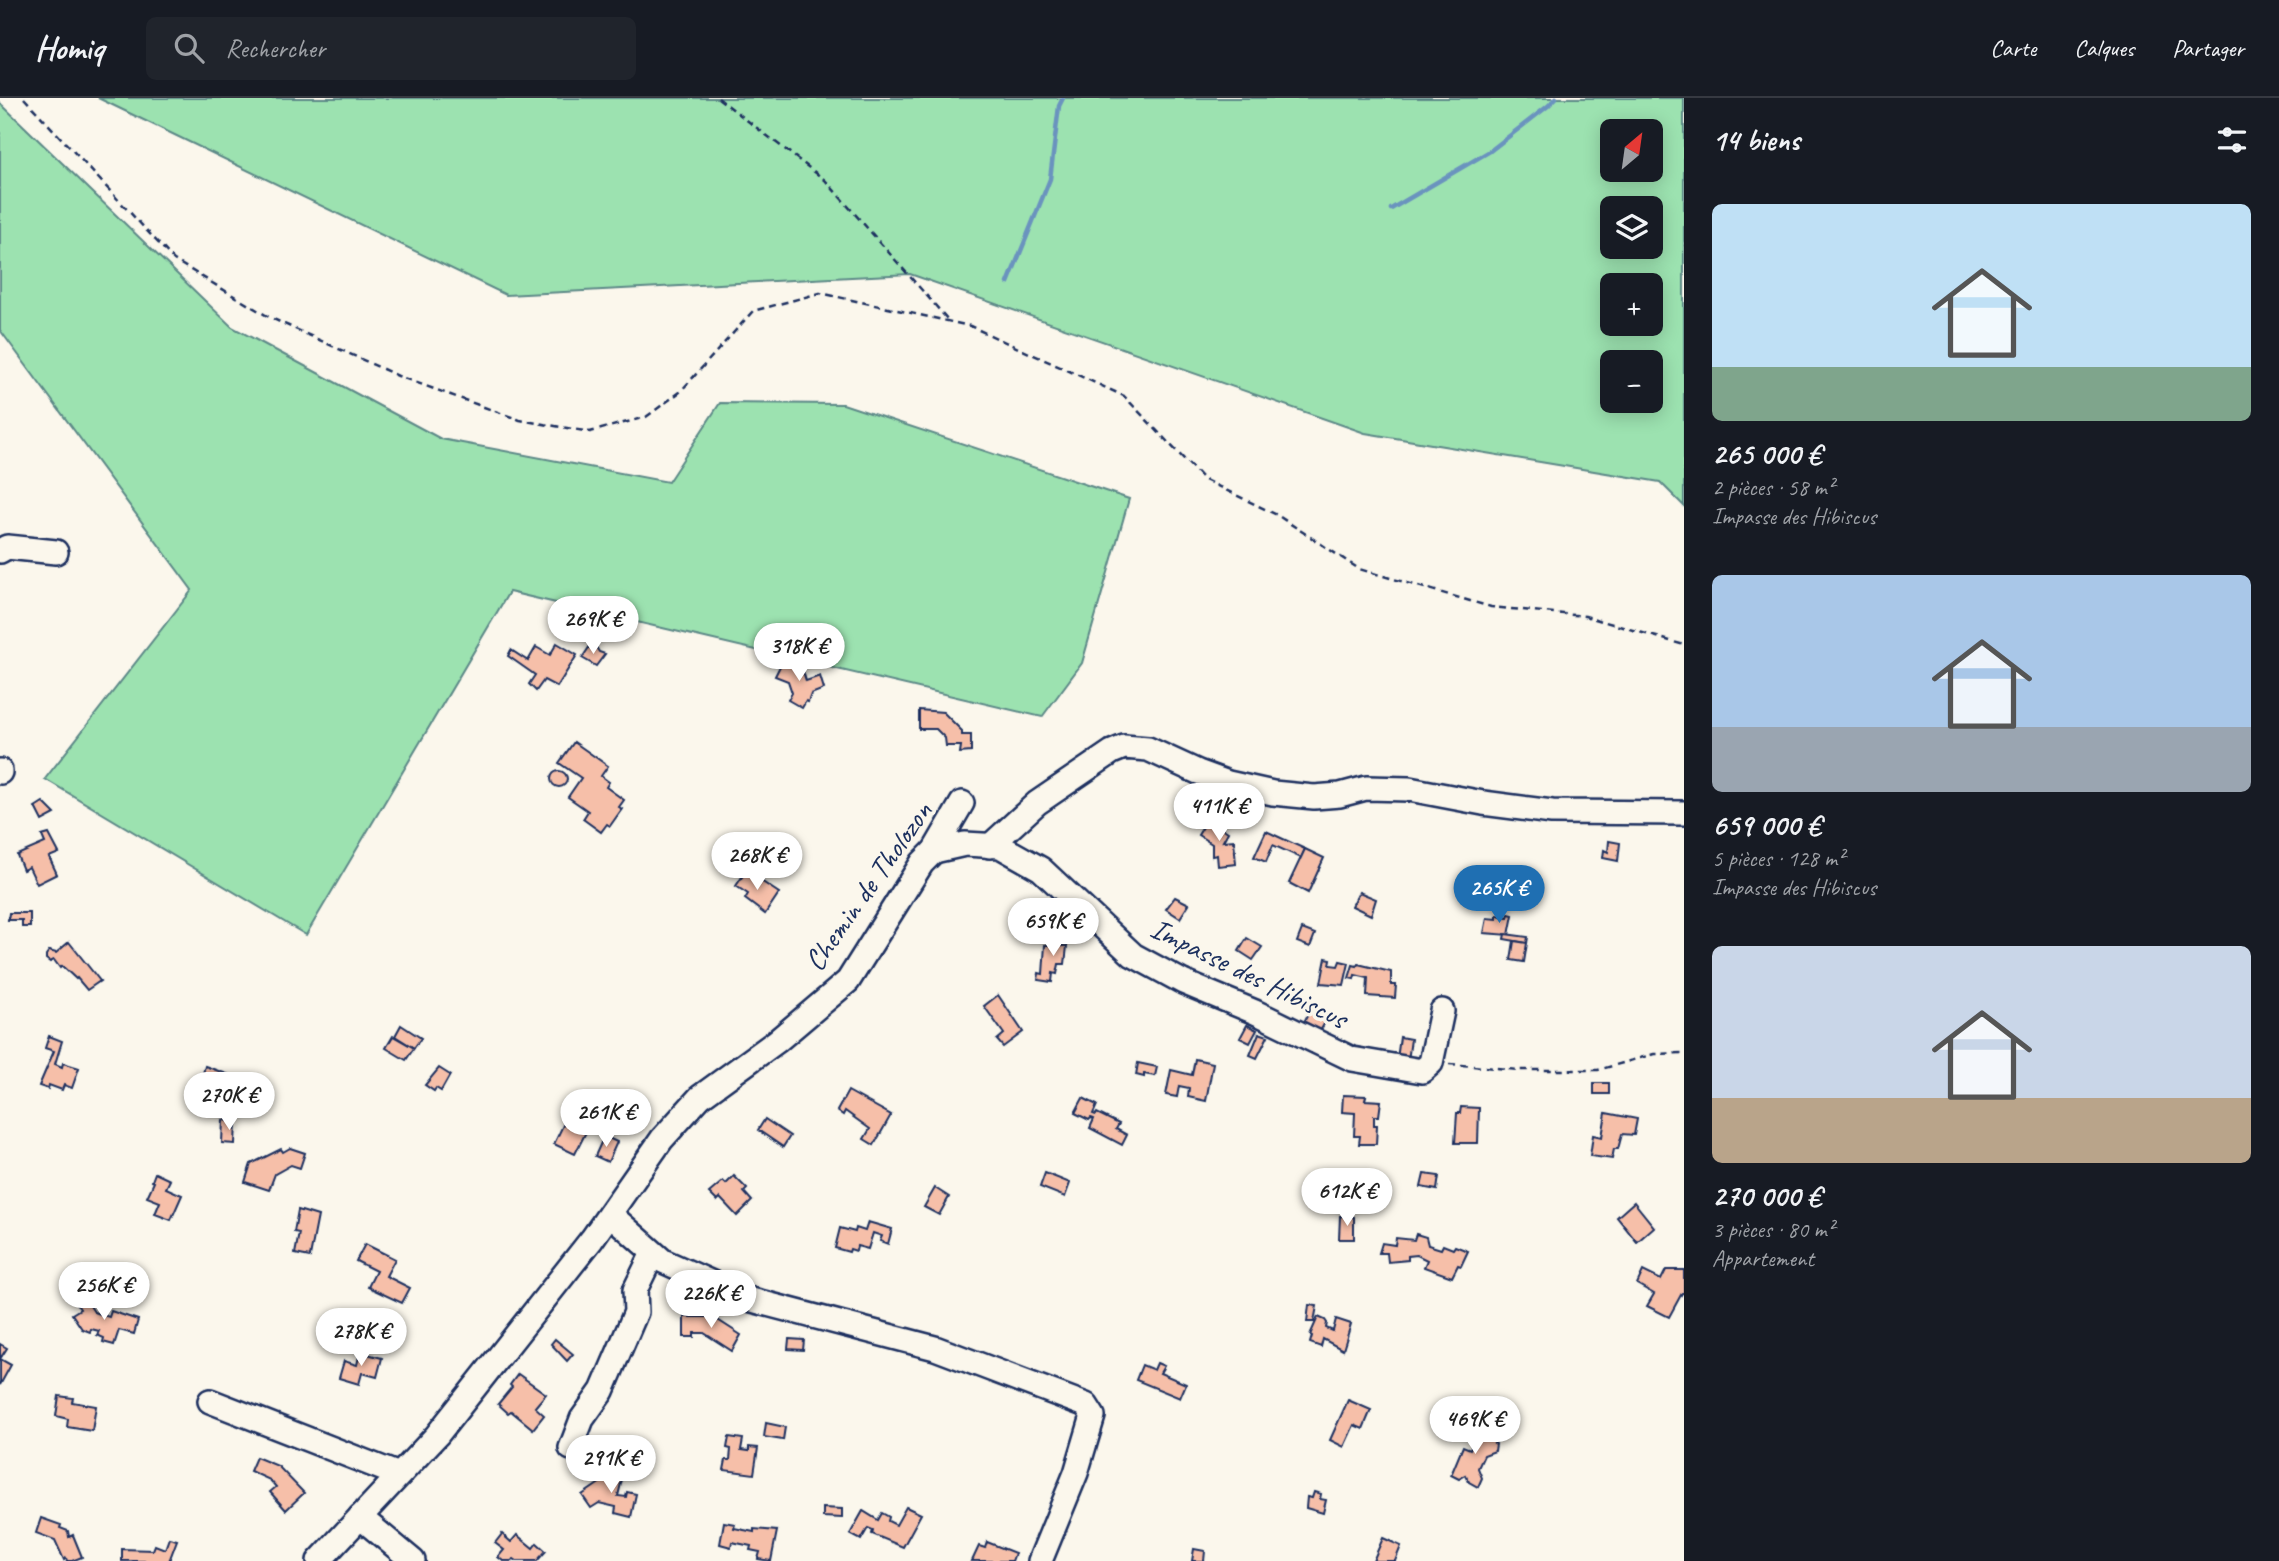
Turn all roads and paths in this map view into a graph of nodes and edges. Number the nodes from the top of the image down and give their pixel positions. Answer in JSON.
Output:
{"nodes":[{"id":1,"x":23,"y":98,"type":"edge"},
{"id":2,"x":719,"y":98,"type":"edge"},
{"id":3,"x":949,"y":321,"type":"junction"},
{"id":4,"x":0,"y":551,"type":"edge"},
{"id":5,"x":56,"y":552,"type":"dead end"},
{"id":6,"x":1684,"y":645,"type":"edge"},
{"id":7,"x":962,"y":803,"type":"dead end"},
{"id":8,"x":1684,"y":813,"type":"edge"},
{"id":9,"x":990,"y":846,"type":"junction"},
{"id":10,"x":934,"y":851,"type":"junction"},
{"id":11,"x":1442,"y":1011,"type":"dead end"},
{"id":12,"x":1684,"y":1053,"type":"edge"},
{"id":13,"x":1431,"y":1063,"type":"junction"},
{"id":14,"x":610,"y":1214,"type":"junction"},
{"id":15,"x":653,"y":1253,"type":"junction"},
{"id":16,"x":210,"y":1401,"type":"dead end"},
{"id":17,"x":571,"y":1448,"type":"dead end"},
{"id":18,"x":399,"y":1475,"type":"junction"},
{"id":19,"x":360,"y":1517,"type":"junction"},
{"id":20,"x":319,"y":1561,"type":"edge"},
{"id":21,"x":413,"y":1561,"type":"edge"},
{"id":22,"x":1040,"y":1561,"type":"edge"}],
"edges":[{"from":1,"to":3,"type":"path"},
{"from":2,"to":3,"type":"path"},
{"from":3,"to":6,"type":"path"},
{"from":4,"to":5,"type":"street"},
{"from":7,"to":10,"type":"street","name":"Chemin de Tholozon"},
{"from":8,"to":9,"type":"street"},
{"from":9,"to":10,"type":"street","name":"Impasse des Hibiscus"},
{"from":9,"to":13,"type":"street","name":"Impasse des Hibiscus"},
{"from":10,"to":14,"type":"street","name":"Chemin de Tholozon"},
{"from":11,"to":13,"type":"street"},
{"from":12,"to":13,"type":"path"},
{"from":14,"to":15,"type":"street"},
{"from":14,"to":18,"type":"street","name":"Chemin de Tholozon"},
{"from":15,"to":17,"type":"street"},
{"from":15,"to":22,"type":"street"},
{"from":16,"to":18,"type":"street"},
{"from":18,"to":19,"type":"street","name":"Chemin de Tholozon"},
{"from":19,"to":20,"type":"street","name":"Chemin de Tholozon"},
{"from":19,"to":21,"type":"street"}]}
